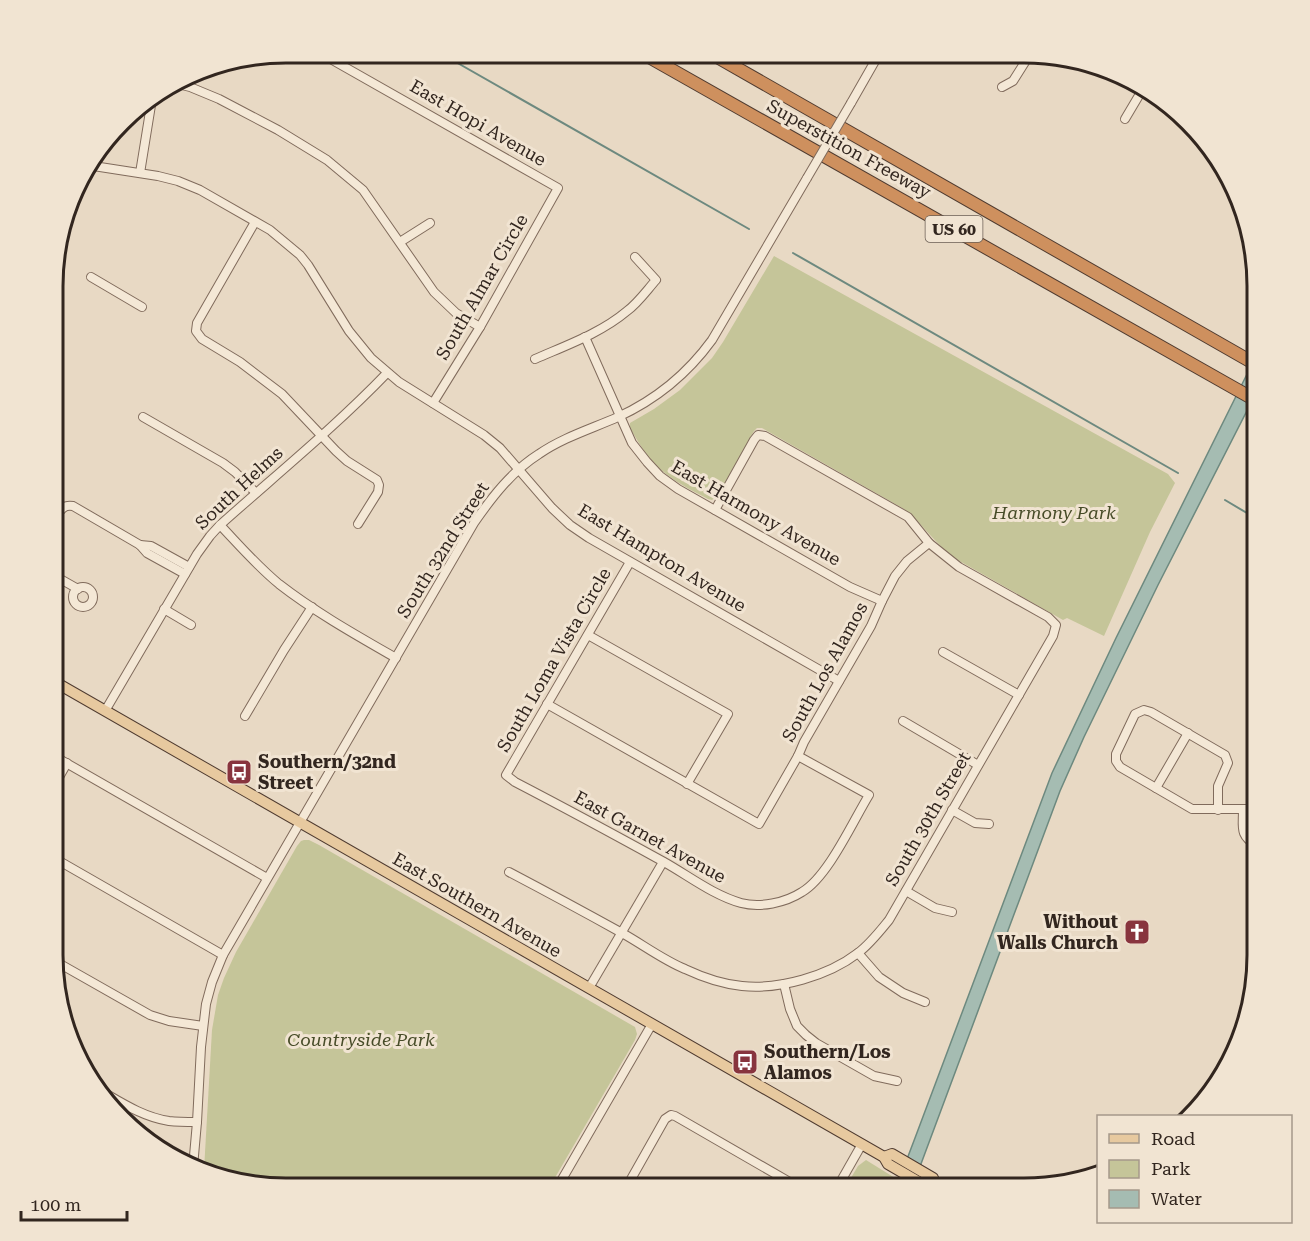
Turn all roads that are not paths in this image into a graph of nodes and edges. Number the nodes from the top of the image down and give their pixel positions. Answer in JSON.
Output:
{"nodes":[{"id":1,"x":338,"y":63,"type":"edge"},
{"id":2,"x":658,"y":63,"type":"edge"},
{"id":3,"x":727,"y":63,"type":"edge"},
{"id":4,"x":732,"y":63,"type":"edge"},
{"id":5,"x":874,"y":63,"type":"edge"},
{"id":6,"x":1024,"y":63,"type":"edge"},
{"id":7,"x":761,"y":82,"type":"junction"},
{"id":8,"x":187,"y":86,"type":"edge"},
{"id":9,"x":1002,"y":87,"type":"dead end"},
{"id":10,"x":1139,"y":95,"type":"edge"},
{"id":11,"x":150,"y":109,"type":"edge"},
{"id":12,"x":1125,"y":119,"type":"dead end"},
{"id":13,"x":98,"y":167,"type":"edge"},
{"id":14,"x":140,"y":173,"type":"junction"},
{"id":15,"x":558,"y":188,"type":"joint"},
{"id":16,"x":255,"y":222,"type":"junction"},
{"id":17,"x":430,"y":222,"type":"dead end"},
{"id":18,"x":400,"y":242,"type":"junction"},
{"id":19,"x":635,"y":257,"type":"dead end"},
{"id":20,"x":92,"y":277,"type":"dead end"},
{"id":21,"x":142,"y":307,"type":"dead end"},
{"id":22,"x":480,"y":327,"type":"junction"},
{"id":23,"x":585,"y":337,"type":"junction"},
{"id":24,"x":536,"y":359,"type":"dead end"},
{"id":25,"x":1247,"y":359,"type":"edge"},
{"id":26,"x":387,"y":373,"type":"junction"},
{"id":27,"x":1247,"y":395,"type":"edge"},
{"id":28,"x":433,"y":403,"type":"junction"},
{"id":29,"x":620,"y":416,"type":"junction"},
{"id":30,"x":143,"y":417,"type":"dead end"},
{"id":31,"x":321,"y":435,"type":"junction"},
{"id":32,"x":518,"y":469,"type":"junction"},
{"id":33,"x":256,"y":493,"type":"junction"},
{"id":34,"x":63,"y":508,"type":"edge"},
{"id":35,"x":715,"y":510,"type":"junction"},
{"id":36,"x":358,"y":524,"type":"dead end"},
{"id":37,"x":220,"y":525,"type":"junction"},
{"id":38,"x":928,"y":543,"type":"junction"},
{"id":39,"x":630,"y":562,"type":"junction"},
{"id":40,"x":187,"y":571,"type":"junction"},
{"id":41,"x":63,"y":581,"type":"edge"},
{"id":42,"x":78,"y":590,"type":"dead end"},
{"id":43,"x":882,"y":601,"type":"junction"},
{"id":44,"x":312,"y":607,"type":"junction"},
{"id":45,"x":164,"y":609,"type":"junction"},
{"id":46,"x":191,"y":625,"type":"dead end"},
{"id":47,"x":588,"y":635,"type":"junction"},
{"id":48,"x":943,"y":652,"type":"dead end"},
{"id":49,"x":396,"y":658,"type":"junction"},
{"id":50,"x":839,"y":681,"type":"junction"},
{"id":51,"x":63,"y":687,"type":"edge"},
{"id":52,"x":1019,"y":695,"type":"junction"},
{"id":53,"x":547,"y":704,"type":"junction"},
{"id":54,"x":105,"y":711,"type":"junction"},
{"id":55,"x":245,"y":716,"type":"dead end"},
{"id":56,"x":903,"y":721,"type":"dead end"},
{"id":57,"x":1188,"y":733,"type":"junction"},
{"id":58,"x":798,"y":756,"type":"junction"},
{"id":59,"x":63,"y":761,"type":"edge"},
{"id":60,"x":67,"y":763,"type":"junction"},
{"id":61,"x":978,"y":765,"type":"junction"},
{"id":62,"x":63,"y":770,"type":"edge"},
{"id":63,"x":506,"y":775,"type":"joint"},
{"id":64,"x":687,"y":784,"type":"junction"},
{"id":65,"x":1156,"y":788,"type":"junction"},
{"id":66,"x":952,"y":810,"type":"junction"},
{"id":67,"x":1218,"y":810,"type":"junction"},
{"id":68,"x":1243,"y":810,"type":"junction"},
{"id":69,"x":1247,"y":810,"type":"edge"},
{"id":70,"x":299,"y":823,"type":"junction"},
{"id":71,"x":989,"y":824,"type":"dead end"},
{"id":72,"x":1247,"y":838,"type":"edge"},
{"id":73,"x":663,"y":862,"type":"junction"},
{"id":74,"x":63,"y":863,"type":"edge"},
{"id":75,"x":509,"y":872,"type":"dead end"},
{"id":76,"x":267,"y":878,"type":"junction"},
{"id":77,"x":906,"y":891,"type":"junction"},
{"id":78,"x":952,"y":912,"type":"dead end"},
{"id":79,"x":622,"y":933,"type":"junction"},
{"id":80,"x":858,"y":953,"type":"junction"},
{"id":81,"x":223,"y":955,"type":"junction"},
{"id":82,"x":63,"y":966,"type":"edge"},
{"id":83,"x":784,"y":984,"type":"junction"},
{"id":84,"x":589,"y":988,"type":"junction"},
{"id":85,"x":925,"y":1002,"type":"dead end"},
{"id":86,"x":652,"y":1024,"type":"junction"},
{"id":87,"x":203,"y":1026,"type":"junction"},
{"id":88,"x":897,"y":1081,"type":"dead end"},
{"id":89,"x":116,"y":1100,"type":"edge"},
{"id":90,"x":197,"y":1122,"type":"junction"},
{"id":91,"x":862,"y":1144,"type":"junction"},
{"id":92,"x":194,"y":1158,"type":"edge"},
{"id":93,"x":563,"y":1178,"type":"edge"},
{"id":94,"x":632,"y":1178,"type":"edge"},
{"id":95,"x":783,"y":1178,"type":"edge"},
{"id":96,"x":843,"y":1178,"type":"edge"},
{"id":97,"x":920,"y":1178,"type":"edge"}],
"edges":[{"from":1,"to":15,"type":"street","name":"East Hopi Avenue"},
{"from":2,"to":27,"type":"highway","name":"Superstition Freeway","number":"US 60"},
{"from":3,"to":7,"type":"highway","name":"Superstition Freeway","number":"US 60"},
{"from":4,"to":7,"type":"highway"},
{"from":5,"to":29,"type":"street","name":"South 32nd Street","bridge":true},
{"from":6,"to":9,"type":"street"},
{"from":7,"to":25,"type":"highway","name":"Superstition Freeway","number":"US 60"},
{"from":8,"to":18,"type":"street"},
{"from":10,"to":12,"type":"street"},
{"from":11,"to":14,"type":"street"},
{"from":13,"to":14,"type":"street","name":"East Hampton Avenue"},
{"from":14,"to":16,"type":"street","name":"East Hampton Avenue"},
{"from":15,"to":22,"type":"street","name":"South Almar Circle"},
{"from":16,"to":26,"type":"street","name":"East Hampton Avenue"},
{"from":16,"to":31,"type":"street"},
{"from":17,"to":18,"type":"street"},
{"from":18,"to":22,"type":"street"},
{"from":19,"to":23,"type":"street"},
{"from":20,"to":21,"type":"street"},
{"from":22,"to":28,"type":"street","name":"South Almar Circle"},
{"from":23,"to":24,"type":"street"},
{"from":23,"to":29,"type":"street","name":"East Harmony Avenue"},
{"from":26,"to":28,"type":"street","name":"East Hampton Avenue"},
{"from":26,"to":31,"type":"street","name":"South Helms"},
{"from":28,"to":32,"type":"street","name":"East Hampton Avenue"},
{"from":29,"to":32,"type":"street","name":"South 32nd Street"},
{"from":29,"to":35,"type":"street","name":"East Harmony Avenue"},
{"from":30,"to":33,"type":"street"},
{"from":31,"to":33,"type":"street","name":"South Helms"},
{"from":31,"to":36,"type":"street"},
{"from":32,"to":39,"type":"street","name":"East Hampton Avenue"},
{"from":32,"to":49,"type":"street","name":"South 32nd Street"},
{"from":33,"to":37,"type":"street","name":"South Helms"},
{"from":34,"to":40,"type":"street"},
{"from":35,"to":38,"type":"street"},
{"from":35,"to":43,"type":"street","name":"East Harmony Avenue"},
{"from":37,"to":40,"type":"street","name":"South Helms"},
{"from":37,"to":44,"type":"street"},
{"from":38,"to":43,"type":"street","name":"South Los Alamos"},
{"from":38,"to":52,"type":"street","name":"South 30th Street"},
{"from":39,"to":47,"type":"street","name":"South Loma Vista Circle"},
{"from":39,"to":50,"type":"street","name":"East Hampton Avenue"},
{"from":40,"to":45,"type":"street","name":"South Helms"},
{"from":41,"to":42,"type":"street"},
{"from":43,"to":50,"type":"street","name":"South Los Alamos"},
{"from":44,"to":49,"type":"street"},
{"from":44,"to":55,"type":"street"},
{"from":45,"to":46,"type":"street"},
{"from":45,"to":54,"type":"street","name":"South Helms"},
{"from":47,"to":53,"type":"street","name":"South Loma Vista Circle"},
{"from":47,"to":64,"type":"street"},
{"from":48,"to":52,"type":"street"},
{"from":49,"to":70,"type":"street","name":"South 32nd Street"},
{"from":50,"to":58,"type":"street","name":"South Los Alamos"},
{"from":51,"to":54,"type":"main road","name":"East Southern Avenue"},
{"from":52,"to":61,"type":"street","name":"South 30th Street"},
{"from":53,"to":63,"type":"street","name":"South Loma Vista Circle"},
{"from":53,"to":64,"type":"street"},
{"from":54,"to":70,"type":"main road","name":"East Southern Avenue"},
{"from":56,"to":61,"type":"street"},
{"from":57,"to":65,"type":"street"},
{"from":57,"to":65,"type":"street"},
{"from":57,"to":67,"type":"street"},
{"from":58,"to":64,"type":"street","name":"South Los Alamos"},
{"from":58,"to":73,"type":"street","name":"East Garnet Avenue"},
{"from":59,"to":60,"type":"street"},
{"from":60,"to":62,"type":"street"},
{"from":60,"to":76,"type":"street"},
{"from":61,"to":66,"type":"street","name":"South 30th Street"},
{"from":63,"to":73,"type":"street","name":"East Garnet Avenue"},
{"from":65,"to":67,"type":"street"},
{"from":66,"to":71,"type":"street"},
{"from":66,"to":77,"type":"street","name":"South 30th Street"},
{"from":67,"to":68,"type":"street"},
{"from":68,"to":69,"type":"street"},
{"from":68,"to":72,"type":"street"},
{"from":70,"to":76,"type":"street","name":"South 32nd Street"},
{"from":70,"to":84,"type":"main road","name":"East Southern Avenue"},
{"from":73,"to":79,"type":"street"},
{"from":74,"to":81,"type":"street"},
{"from":75,"to":79,"type":"street","name":"South 30th Street"},
{"from":76,"to":81,"type":"street","name":"South 32nd Street"},
{"from":77,"to":78,"type":"street"},
{"from":77,"to":80,"type":"street","name":"South 30th Street"},
{"from":79,"to":83,"type":"street","name":"South 30th Street"},
{"from":79,"to":84,"type":"street"},
{"from":80,"to":83,"type":"street","name":"South 30th Street"},
{"from":80,"to":85,"type":"street"},
{"from":81,"to":87,"type":"street","name":"South 32nd Street"},
{"from":82,"to":87,"type":"street"},
{"from":83,"to":88,"type":"street"},
{"from":84,"to":86,"type":"main road","name":"East Southern Avenue"},
{"from":86,"to":91,"type":"main road","name":"East Southern Avenue"},
{"from":86,"to":93,"type":"street"},
{"from":87,"to":90,"type":"street","name":"South 32nd Street"},
{"from":89,"to":90,"type":"street"},
{"from":90,"to":92,"type":"street","name":"South 32nd Street"},
{"from":91,"to":96,"type":"street"},
{"from":91,"to":97,"type":"main road","name":"East Southern Avenue"},
{"from":94,"to":95,"type":"street"}]}
